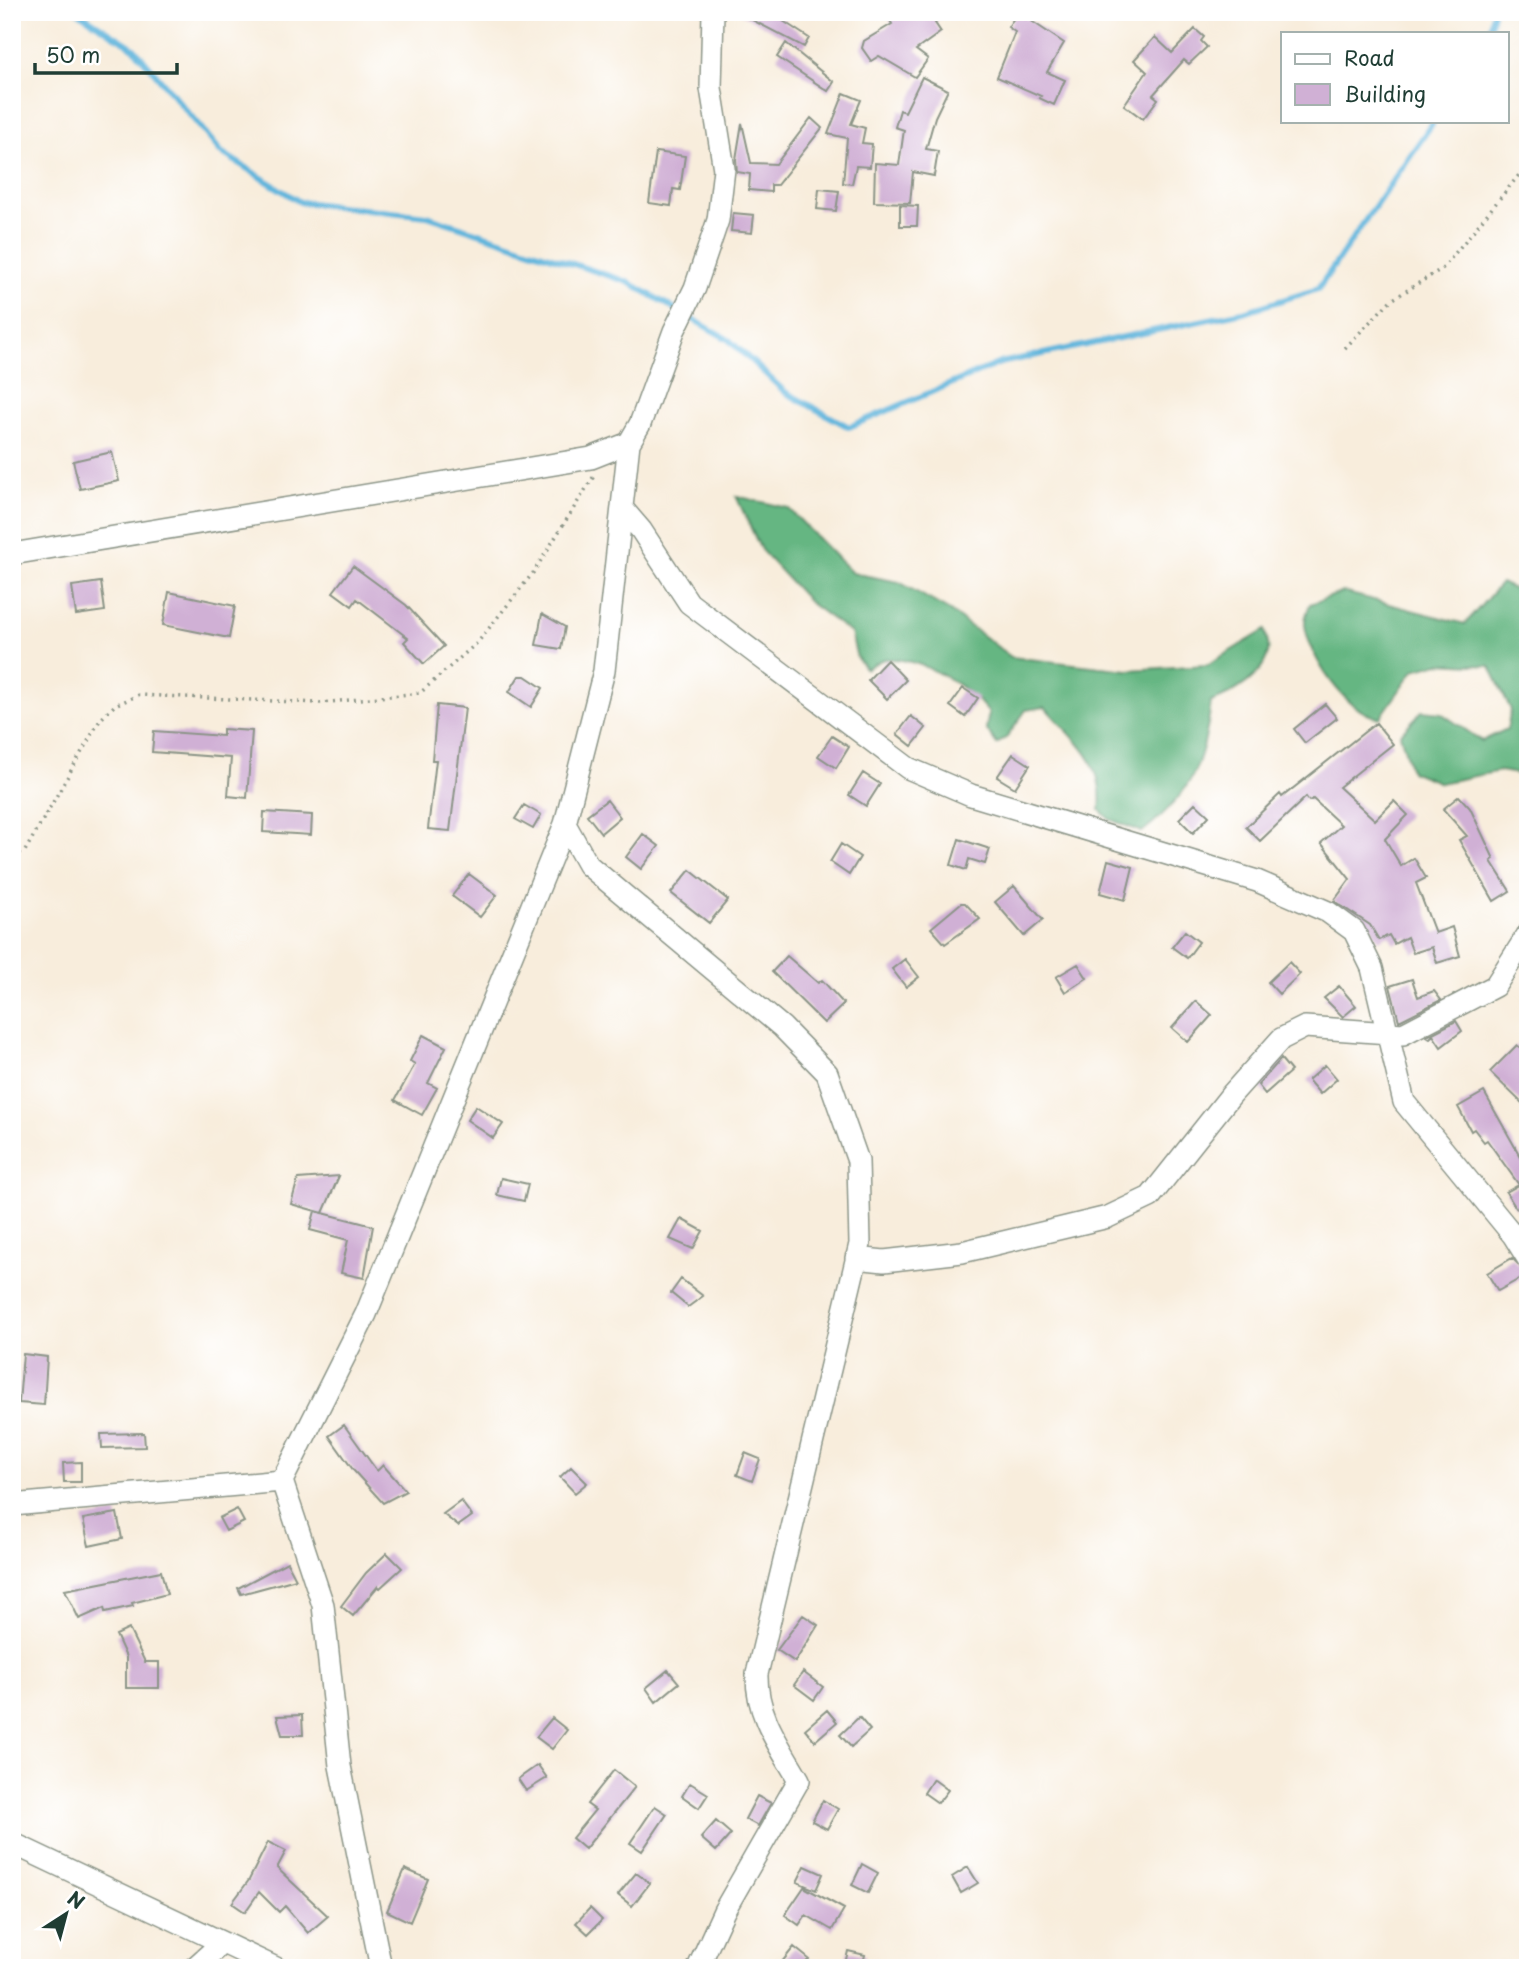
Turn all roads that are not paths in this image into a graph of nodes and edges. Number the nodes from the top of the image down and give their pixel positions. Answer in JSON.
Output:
{"nodes":[{"id":1,"x":713,"y":12,"type":"edge"},
{"id":2,"x":629,"y":443,"type":"junction"},
{"id":3,"x":622,"y":508,"type":"junction"},
{"id":4,"x":12,"y":554,"type":"edge"},
{"id":5,"x":565,"y":824,"type":"junction"},
{"id":6,"x":1528,"y":934,"type":"edge"},
{"id":7,"x":1385,"y":1035,"type":"junction"},
{"id":8,"x":856,"y":1258,"type":"junction"},
{"id":9,"x":1528,"y":1259,"type":"edge"},
{"id":10,"x":282,"y":1481,"type":"junction"},
{"id":11,"x":12,"y":1505,"type":"edge"},
{"id":12,"x":12,"y":1843,"type":"edge"},
{"id":13,"x":222,"y":1943,"type":"junction"},
{"id":14,"x":194,"y":1968,"type":"edge"},
{"id":15,"x":276,"y":1968,"type":"edge"},
{"id":16,"x":381,"y":1968,"type":"edge"},
{"id":17,"x":698,"y":1968,"type":"edge"}],
"edges":[{"from":1,"to":2,"type":"street"},
{"from":2,"to":3,"type":"street"},
{"from":2,"to":4,"type":"street"},
{"from":3,"to":5,"type":"street"},
{"from":3,"to":7,"type":"street"},
{"from":5,"to":8,"type":"street"},
{"from":5,"to":10,"type":"street"},
{"from":6,"to":7,"type":"street"},
{"from":7,"to":8,"type":"street"},
{"from":7,"to":9,"type":"street"},
{"from":8,"to":17,"type":"street"},
{"from":10,"to":11,"type":"street"},
{"from":10,"to":16,"type":"street"},
{"from":12,"to":13,"type":"street"},
{"from":13,"to":14,"type":"street"},
{"from":13,"to":15,"type":"street"}]}
